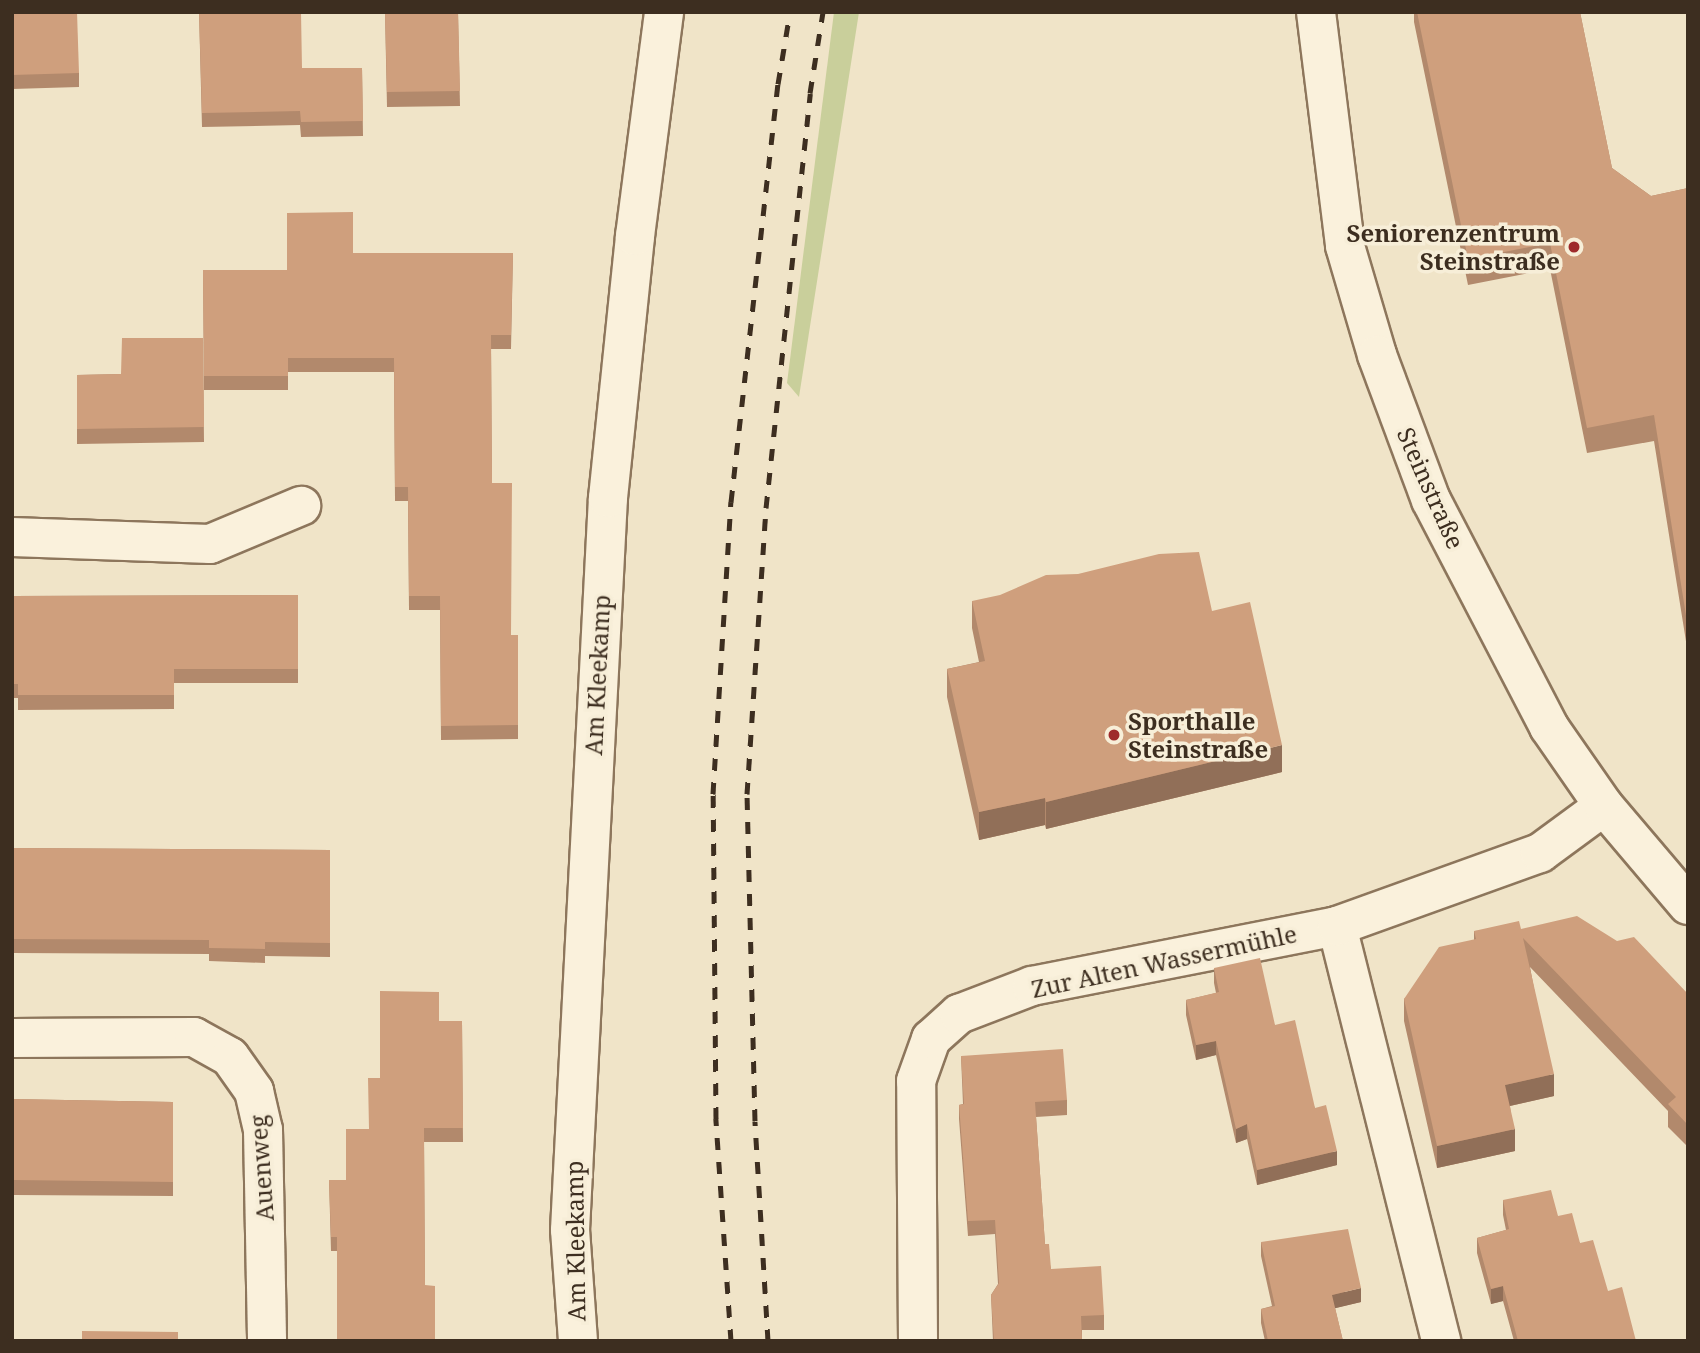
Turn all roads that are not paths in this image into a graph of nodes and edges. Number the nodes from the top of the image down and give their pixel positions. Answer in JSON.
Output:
{"nodes":[{"id":1,"x":664,"y":12,"type":"edge"},
{"id":2,"x":1316,"y":12,"type":"edge"},
{"id":3,"x":301,"y":506,"type":"dead end"},
{"id":4,"x":12,"y":537,"type":"edge"},
{"id":5,"x":1604,"y":806,"type":"junction"},
{"id":6,"x":1688,"y":905,"type":"edge"},
{"id":7,"x":1337,"y":926,"type":"junction"},
{"id":8,"x":12,"y":1038,"type":"edge"},
{"id":9,"x":267,"y":1341,"type":"edge"},
{"id":10,"x":578,"y":1341,"type":"edge"},
{"id":11,"x":918,"y":1341,"type":"edge"},
{"id":12,"x":1440,"y":1341,"type":"edge"}],
"edges":[{"from":1,"to":10,"type":"street","name":"Am Kleekamp"},
{"from":2,"to":5,"type":"street","name":"Steinstraße"},
{"from":3,"to":4,"type":"street"},
{"from":5,"to":6,"type":"street","name":"Steinstraße"},
{"from":5,"to":7,"type":"street","name":"Zur Alten Wassermühle"},
{"from":7,"to":11,"type":"street","name":"Zur Alten Wassermühle"},
{"from":7,"to":12,"type":"street"},
{"from":8,"to":9,"type":"street","name":"Auenweg"}]}
